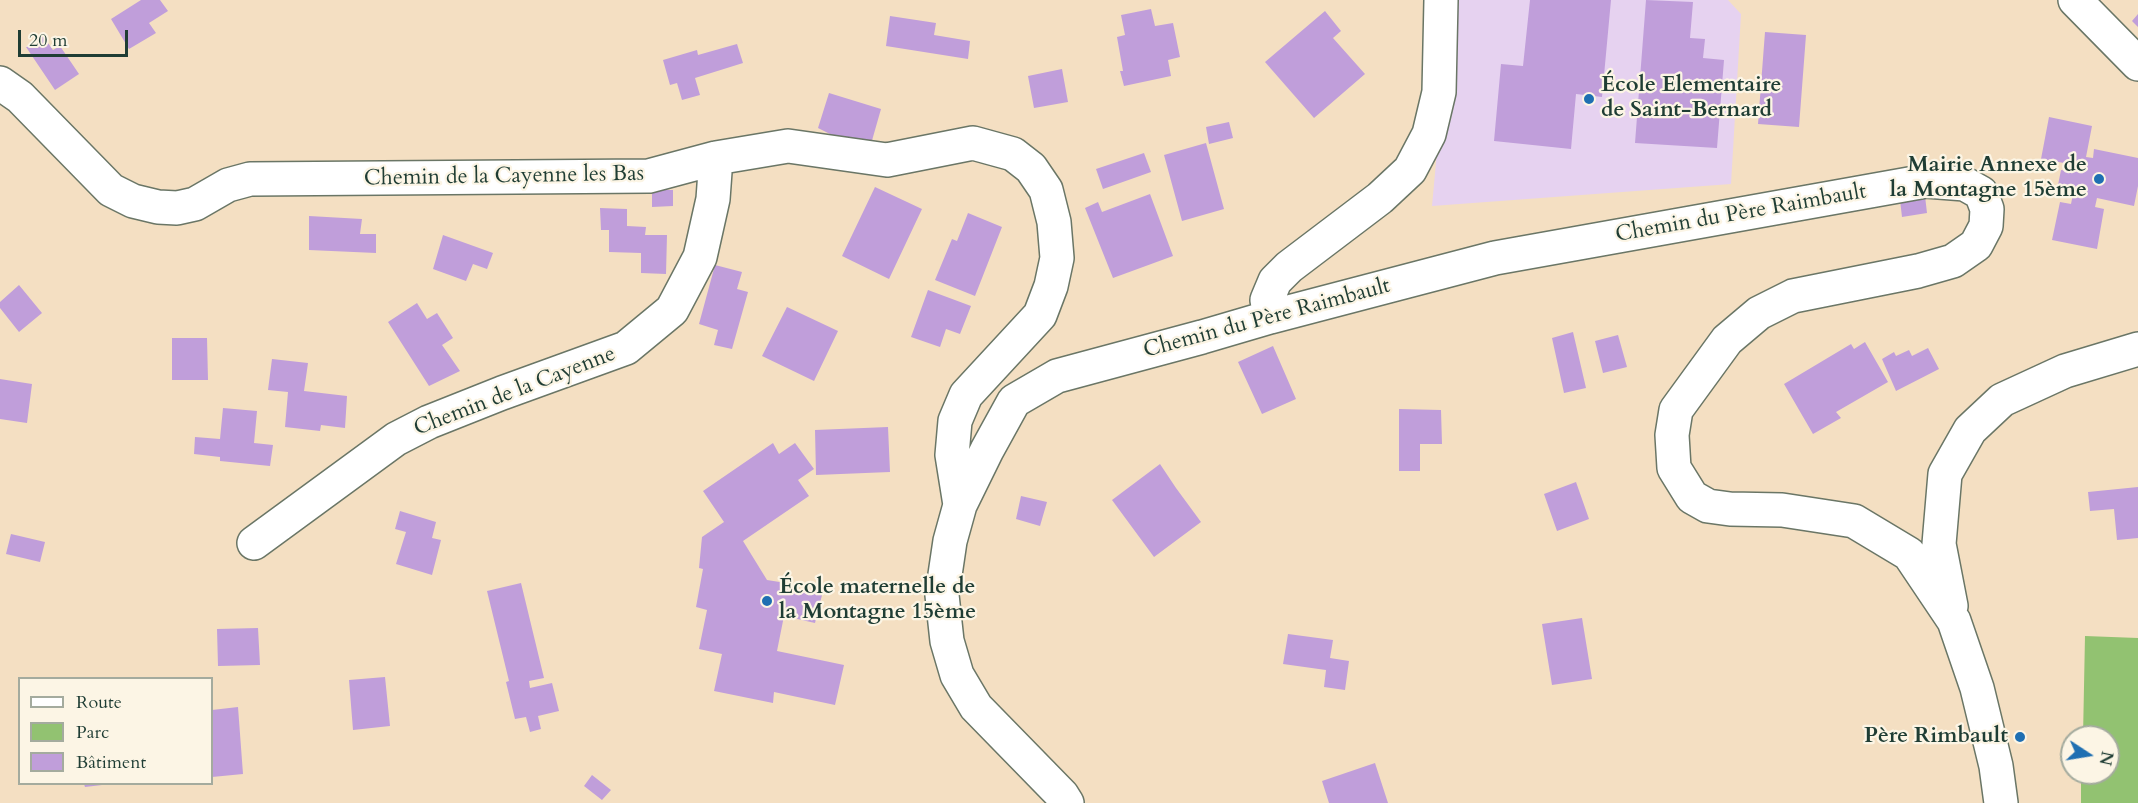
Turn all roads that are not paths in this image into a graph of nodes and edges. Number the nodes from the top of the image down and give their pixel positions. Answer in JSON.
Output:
{"nodes":[{"id":1,"x":1441,"y":0,"type":"edge"},
{"id":2,"x":2075,"y":0,"type":"edge"},
{"id":3,"x":2138,"y":64,"type":"edge"},
{"id":4,"x":0,"y":83,"type":"edge"},
{"id":5,"x":717,"y":158,"type":"junction"},
{"id":6,"x":1270,"y":316,"type":"junction"},
{"id":7,"x":2138,"y":349,"type":"edge"},
{"id":8,"x":960,"y":505,"type":"junction"},
{"id":9,"x":254,"y":543,"type":"dead end"},
{"id":10,"x":1954,"y":621,"type":"junction"},
{"id":11,"x":1067,"y":803,"type":"edge"},
{"id":12,"x":2001,"y":803,"type":"edge"}],
"edges":[{"from":1,"to":6,"type":"street"},
{"from":2,"to":3,"type":"street"},
{"from":4,"to":5,"type":"street","name":"Chemin de la Cayenne les Bas"},
{"from":5,"to":8,"type":"street","name":"Chemin de la Cayenne les Bas"},
{"from":5,"to":9,"type":"street","name":"Chemin de la Cayenne"},
{"from":6,"to":8,"type":"street","name":"Chemin du Père Raimbault"},
{"from":6,"to":10,"type":"street","name":"Chemin du Père Raimbault"},
{"from":7,"to":10,"type":"street"},
{"from":8,"to":11,"type":"street","name":"Chemin du Père Raimbault"},
{"from":10,"to":12,"type":"street","name":"Chemin du Père Raimbault"}]}
